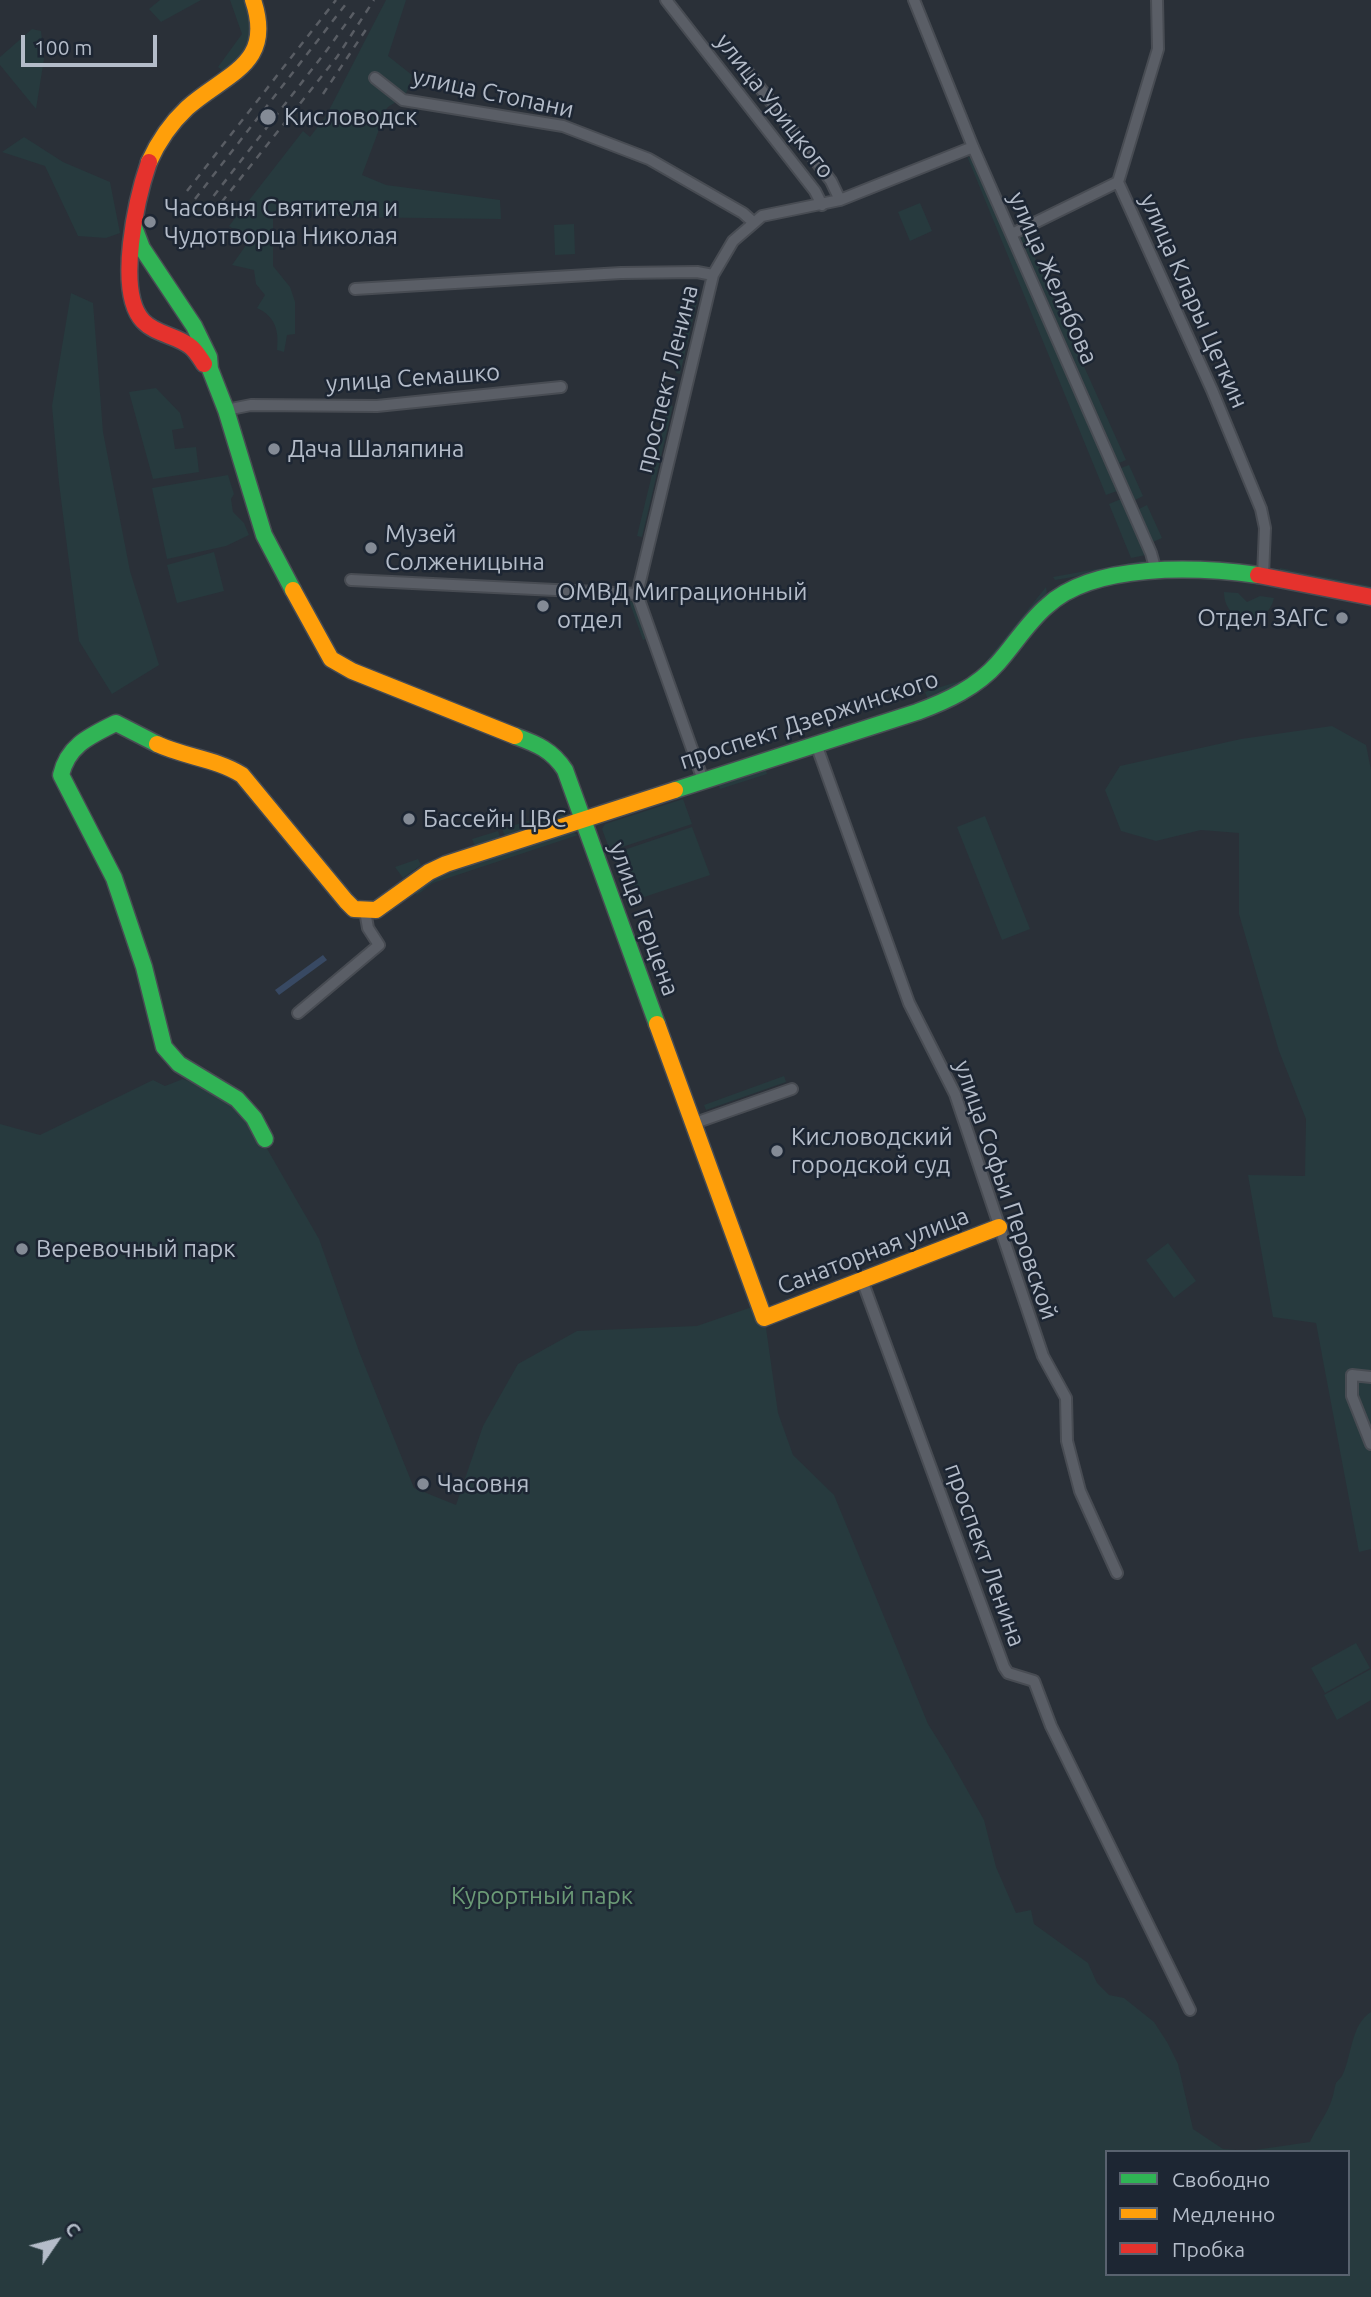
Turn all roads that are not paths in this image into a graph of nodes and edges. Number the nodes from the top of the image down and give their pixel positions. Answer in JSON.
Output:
{"nodes":[{"id":1,"x":253,"y":0,"type":"edge"},
{"id":2,"x":666,"y":0,"type":"edge"},
{"id":3,"x":914,"y":0,"type":"edge"},
{"id":4,"x":1157,"y":0,"type":"edge"},
{"id":5,"x":745,"y":68,"type":"dead end"},
{"id":6,"x":375,"y":78,"type":"dead end"},
{"id":7,"x":973,"y":147,"type":"junction"},
{"id":8,"x":1118,"y":182,"type":"junction"},
{"id":9,"x":840,"y":200,"type":"junction"},
{"id":10,"x":822,"y":205,"type":"junction"},
{"id":11,"x":753,"y":222,"type":"junction"},
{"id":12,"x":134,"y":228,"type":"junction"},
{"id":13,"x":1012,"y":234,"type":"junction"},
{"id":14,"x":713,"y":275,"type":"junction"},
{"id":15,"x":355,"y":289,"type":"dead end"},
{"id":16,"x":210,"y":369,"type":"junction"},
{"id":17,"x":561,"y":387,"type":"dead end"},
{"id":18,"x":226,"y":410,"type":"junction"},
{"id":19,"x":1156,"y":571,"type":"junction"},
{"id":20,"x":1263,"y":576,"type":"junction"},
{"id":21,"x":351,"y":580,"type":"dead end"},
{"id":22,"x":636,"y":594,"type":"junction"},
{"id":23,"x":1371,"y":597,"type":"edge"},
{"id":24,"x":816,"y":744,"type":"junction"},
{"id":25,"x":703,"y":780,"type":"junction"},
{"id":26,"x":583,"y":819,"type":"junction"},
{"id":27,"x":365,"y":911,"type":"junction"},
{"id":28,"x":298,"y":1013,"type":"dead end"},
{"id":29,"x":792,"y":1089,"type":"dead end"},
{"id":30,"x":695,"y":1123,"type":"junction"},
{"id":31,"x":265,"y":1139,"type":"dead end"},
{"id":32,"x":999,"y":1227,"type":"junction"},
{"id":33,"x":862,"y":1280,"type":"junction"},
{"id":34,"x":764,"y":1318,"type":"joint"},
{"id":35,"x":1371,"y":1377,"type":"edge"},
{"id":36,"x":1371,"y":1444,"type":"edge"},
{"id":37,"x":1116,"y":1573,"type":"dead end"},
{"id":38,"x":1189,"y":2010,"type":"dead end"}],
"edges":[{"from":1,"to":12,"type":"main road"},
{"from":2,"to":10,"type":"street","name":"улица Урицкого"},
{"from":3,"to":7,"type":"street","name":"улица Желябова"},
{"from":4,"to":8,"type":"street","name":"улица Клары Цеткин"},
{"from":5,"to":9,"type":"street","name":"улица Урицкого"},
{"from":6,"to":11,"type":"street","name":"улица Стопани"},
{"from":7,"to":9,"type":"street","name":"проспект Ленина"},
{"from":7,"to":13,"type":"street","name":"улица Желябова"},
{"from":8,"to":13,"type":"street"},
{"from":8,"to":20,"type":"street","name":"улица Клары Цеткин"},
{"from":9,"to":10,"type":"street","name":"проспект Ленина"},
{"from":10,"to":11,"type":"street","name":"проспект Ленина"},
{"from":11,"to":14,"type":"street","name":"проспект Ленина"},
{"from":12,"to":16,"type":"main road"},
{"from":12,"to":16,"type":"main road"},
{"from":13,"to":19,"type":"street","name":"улица Желябова"},
{"from":14,"to":15,"type":"street"},
{"from":14,"to":22,"type":"street","name":"проспект Ленина"},
{"from":16,"to":18,"type":"main road"},
{"from":17,"to":18,"type":"street","name":"улица Семашко"},
{"from":18,"to":26,"type":"main road","name":"улица Герцена"},
{"from":19,"to":20,"type":"main road","name":"проспект Дзержинского"},
{"from":19,"to":24,"type":"main road","name":"проспект Дзержинского"},
{"from":20,"to":23,"type":"main road","name":"проспект Дзержинского"},
{"from":21,"to":22,"type":"street"},
{"from":22,"to":25,"type":"street"},
{"from":24,"to":25,"type":"main road","name":"проспект Дзержинского"},
{"from":24,"to":32,"type":"street","name":"улица Софьи Перовской"},
{"from":25,"to":26,"type":"main road","name":"проспект Дзержинского"},
{"from":26,"to":27,"type":"main road","name":"проспект Дзержинского"},
{"from":26,"to":30,"type":"main road","name":"улица Герцена"},
{"from":27,"to":28,"type":"street"},
{"from":27,"to":31,"type":"main road"},
{"from":29,"to":30,"type":"street"},
{"from":30,"to":34,"type":"main road","name":"улица Герцена"},
{"from":32,"to":33,"type":"main road","name":"Санаторная улица"},
{"from":32,"to":37,"type":"street","name":"улица Софьи Перовской"},
{"from":33,"to":34,"type":"main road","name":"Санаторная улица"},
{"from":33,"to":38,"type":"street","name":"проспект Ленина"},
{"from":35,"to":36,"type":"street"}]}
